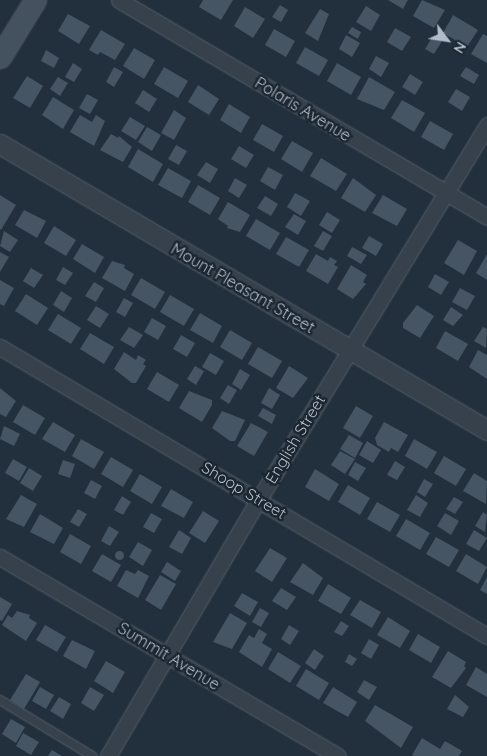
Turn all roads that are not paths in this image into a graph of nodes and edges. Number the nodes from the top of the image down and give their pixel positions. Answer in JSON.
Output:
{"nodes":[{"id":1,"x":35,"y":0,"type":"edge"},
{"id":2,"x":119,"y":0,"type":"edge"},
{"id":3,"x":0,"y":57,"type":"edge"},
{"id":4,"x":487,"y":125,"type":"edge"},
{"id":5,"x":0,"y":144,"type":"edge"},
{"id":6,"x":446,"y":193,"type":"junction"},
{"id":7,"x":487,"y":217,"type":"edge"},
{"id":8,"x":0,"y":347,"type":"edge"},
{"id":9,"x":349,"y":350,"type":"junction"},
{"id":10,"x":487,"y":430,"type":"edge"},
{"id":11,"x":259,"y":499,"type":"junction"},
{"id":12,"x":0,"y":557,"type":"edge"},
{"id":13,"x":487,"y":636,"type":"edge"},
{"id":14,"x":167,"y":655,"type":"junction"},
{"id":15,"x":0,"y":700,"type":"edge"},
{"id":16,"x":92,"y":756,"type":"edge"},
{"id":17,"x":108,"y":756,"type":"edge"},
{"id":18,"x":338,"y":756,"type":"edge"}],
"edges":[{"from":1,"to":3,"type":"main road"},
{"from":2,"to":6,"type":"street","name":"Polaris Avenue"},
{"from":4,"to":6,"type":"street","name":"English Street"},
{"from":5,"to":9,"type":"street","name":"Mount Pleasant Street"},
{"from":6,"to":7,"type":"street","name":"Polaris Avenue"},
{"from":6,"to":9,"type":"street","name":"English Street"},
{"from":8,"to":11,"type":"street","name":"Shoop Street"},
{"from":9,"to":10,"type":"street","name":"Mount Pleasant Street"},
{"from":9,"to":11,"type":"street","name":"English Street"},
{"from":11,"to":13,"type":"street","name":"Shoop Street"},
{"from":11,"to":14,"type":"street","name":"English Street"},
{"from":12,"to":14,"type":"street","name":"Summit Avenue"},
{"from":14,"to":17,"type":"street","name":"English Street"},
{"from":14,"to":18,"type":"street","name":"Summit Avenue"},
{"from":15,"to":16,"type":"lane"}]}
